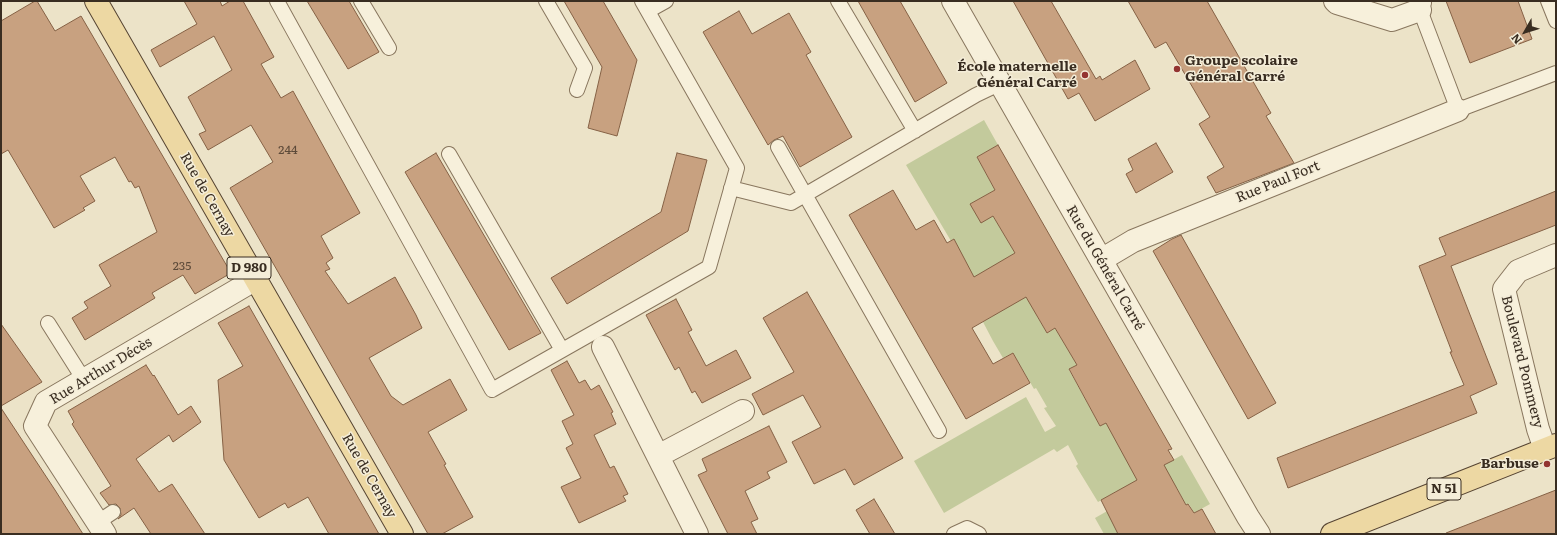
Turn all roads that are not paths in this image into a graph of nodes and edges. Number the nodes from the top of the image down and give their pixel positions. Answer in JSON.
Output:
{"nodes":[{"id":1,"x":96,"y":1,"type":"edge"},
{"id":2,"x":277,"y":1,"type":"edge"},
{"id":3,"x":361,"y":1,"type":"edge"},
{"id":4,"x":546,"y":1,"type":"edge"},
{"id":5,"x":666,"y":1,"type":"edge"},
{"id":6,"x":838,"y":1,"type":"edge"},
{"id":7,"x":953,"y":1,"type":"edge"},
{"id":8,"x":1335,"y":1,"type":"edge"},
{"id":9,"x":1548,"y":1,"type":"edge"},
{"id":10,"x":1423,"y":5,"type":"edge"},
{"id":11,"x":645,"y":6,"type":"edge"},
{"id":12,"x":1556,"y":21,"type":"edge"},
{"id":13,"x":389,"y":48,"type":"dead end"},
{"id":14,"x":1556,"y":73,"type":"edge"},
{"id":15,"x":999,"y":84,"type":"junction"},
{"id":16,"x":577,"y":90,"type":"dead end"},
{"id":17,"x":1458,"y":110,"type":"junction"},
{"id":18,"x":915,"y":131,"type":"junction"},
{"id":19,"x":778,"y":147,"type":"dead end"},
{"id":20,"x":448,"y":154,"type":"dead end"},
{"id":21,"x":731,"y":188,"type":"junction"},
{"id":22,"x":806,"y":195,"type":"junction"},
{"id":23,"x":1556,"y":255,"type":"edge"},
{"id":24,"x":1101,"y":260,"type":"junction"},
{"id":25,"x":256,"y":279,"type":"junction"},
{"id":26,"x":48,"y":323,"type":"dead end"},
{"id":27,"x":603,"y":347,"type":"dead end"},
{"id":28,"x":562,"y":350,"type":"junction"},
{"id":29,"x":84,"y":380,"type":"junction"},
{"id":30,"x":743,"y":411,"type":"dead end"},
{"id":31,"x":939,"y":431,"type":"dead end"},
{"id":32,"x":1550,"y":447,"type":"edge"},
{"id":33,"x":658,"y":456,"type":"junction"},
{"id":34,"x":105,"y":523,"type":"edge"},
{"id":35,"x":402,"y":534,"type":"edge"},
{"id":36,"x":697,"y":534,"type":"edge"},
{"id":37,"x":954,"y":534,"type":"edge"},
{"id":38,"x":979,"y":534,"type":"edge"},
{"id":39,"x":1259,"y":534,"type":"edge"},
{"id":40,"x":1332,"y":534,"type":"edge"}],
"edges":[{"from":1,"to":25,"type":"main road","name":"Rue de Cernay","number":"D 980"},
{"from":2,"to":28,"type":"lane"},
{"from":3,"to":13,"type":"lane"},
{"from":4,"to":16,"type":"lane"},
{"from":5,"to":11,"type":"lane"},
{"from":6,"to":18,"type":"lane"},
{"from":7,"to":15,"type":"street","name":"Rue du Général Carré"},
{"from":8,"to":10,"type":"street"},
{"from":9,"to":12,"type":"lane"},
{"from":10,"to":17,"type":"lane"},
{"from":11,"to":21,"type":"lane"},
{"from":14,"to":17,"type":"lane","name":"Rue Paul Fort"},
{"from":15,"to":18,"type":"lane"},
{"from":15,"to":24,"type":"street","name":"Rue du Général Carré"},
{"from":17,"to":24,"type":"street","name":"Rue Paul Fort"},
{"from":18,"to":22,"type":"lane"},
{"from":19,"to":22,"type":"lane"},
{"from":20,"to":28,"type":"lane"},
{"from":21,"to":22,"type":"lane"},
{"from":21,"to":28,"type":"lane"},
{"from":22,"to":31,"type":"lane"},
{"from":23,"to":32,"type":"street","name":"Boulevard Pommery"},
{"from":24,"to":39,"type":"street","name":"Rue du Général Carré"},
{"from":25,"to":29,"type":"street","name":"Rue Arthur Décès"},
{"from":25,"to":35,"type":"main road","name":"Rue de Cernay","number":"D 980"},
{"from":26,"to":29,"type":"lane"},
{"from":27,"to":33,"type":"street"},
{"from":29,"to":34,"type":"street","name":"Rue Arthur Décès"},
{"from":30,"to":33,"type":"street"},
{"from":32,"to":40,"type":"main road","name":"Boulevard Pommery","number":"N 51"},
{"from":33,"to":36,"type":"street"},
{"from":37,"to":38,"type":"lane"}]}
